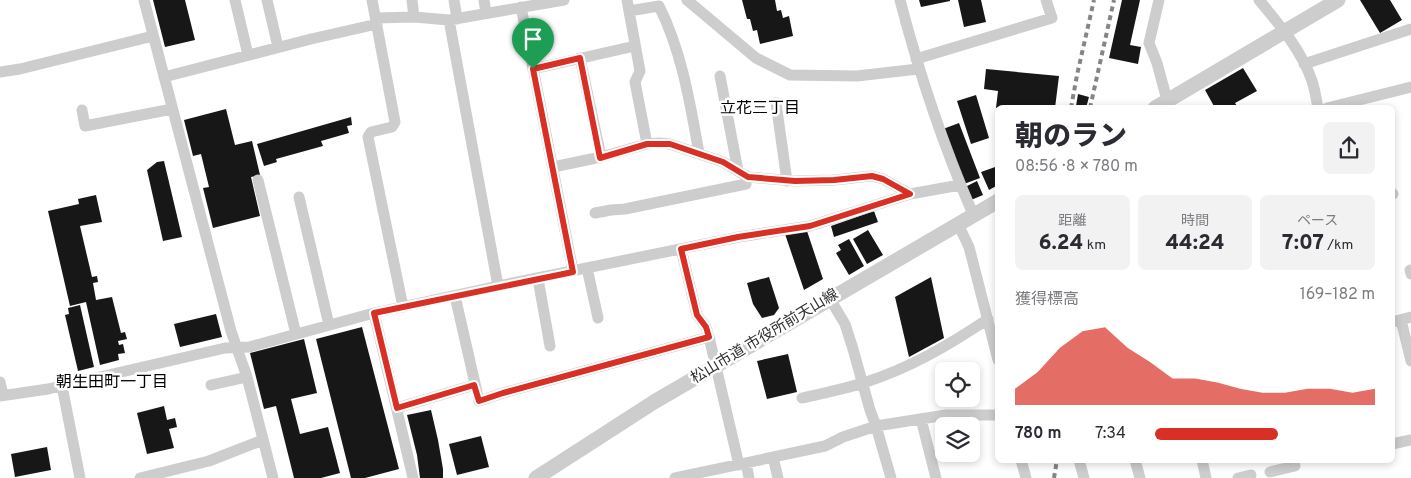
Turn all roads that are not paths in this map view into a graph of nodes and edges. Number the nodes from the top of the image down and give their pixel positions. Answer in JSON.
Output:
{"nodes":[{"id":1,"x":144,"y":0,"type":"edge"},
{"id":2,"x":235,"y":0,"type":"edge"},
{"id":3,"x":267,"y":0,"type":"edge"},
{"id":4,"x":372,"y":0,"type":"edge"},
{"id":5,"x":412,"y":0,"type":"edge"},
{"id":6,"x":454,"y":0,"type":"edge"},
{"id":7,"x":484,"y":0,"type":"edge"},
{"id":8,"x":560,"y":0,"type":"edge"},
{"id":9,"x":687,"y":0,"type":"edge"},
{"id":10,"x":900,"y":0,"type":"edge"},
{"id":11,"x":1046,"y":0,"type":"edge"},
{"id":12,"x":1159,"y":0,"type":"edge"},
{"id":13,"x":1259,"y":0,"type":"edge"},
{"id":14,"x":1338,"y":0,"type":"edge"},
{"id":15,"x":628,"y":5,"type":"edge"},
{"id":16,"x":521,"y":7,"type":"junction"},
{"id":17,"x":486,"y":13,"type":"junction"},
{"id":18,"x":414,"y":18,"type":"junction"},
{"id":19,"x":453,"y":19,"type":"junction"},
{"id":20,"x":376,"y":21,"type":"junction"},
{"id":21,"x":1411,"y":29,"type":"edge"},
{"id":22,"x":1284,"y":32,"type":"junction"},
{"id":23,"x":153,"y":36,"type":"junction"},
{"id":24,"x":635,"y":46,"type":"junction"},
{"id":25,"x":278,"y":47,"type":"junction"},
{"id":26,"x":248,"y":55,"type":"junction"},
{"id":27,"x":580,"y":58,"type":"junction"},
{"id":28,"x":917,"y":64,"type":"junction"},
{"id":29,"x":1304,"y":64,"type":"junction"},
{"id":30,"x":533,"y":69,"type":"junction"},
{"id":31,"x":0,"y":72,"type":"edge"},
{"id":32,"x":720,"y":76,"type":"dead end"},
{"id":33,"x":164,"y":77,"type":"junction"},
{"id":34,"x":1411,"y":87,"type":"edge"},
{"id":35,"x":776,"y":103,"type":"dead end"},
{"id":36,"x":1161,"y":104,"type":"edge"},
{"id":37,"x":1317,"y":105,"type":"edge"},
{"id":38,"x":1340,"y":105,"type":"edge"},
{"id":39,"x":172,"y":109,"type":"junction"},
{"id":40,"x":82,"y":110,"type":"dead end"},
{"id":41,"x":647,"y":144,"type":"junction"},
{"id":42,"x":699,"y":153,"type":"junction"},
{"id":43,"x":600,"y":158,"type":"junction"},
{"id":44,"x":553,"y":167,"type":"junction"},
{"id":45,"x":742,"y":173,"type":"junction"},
{"id":46,"x":258,"y":180,"type":"dead end"},
{"id":47,"x":787,"y":181,"type":"junction"},
{"id":48,"x":960,"y":184,"type":"junction"},
{"id":49,"x":910,"y":194,"type":"junction"},
{"id":50,"x":299,"y":197,"type":"dead end"},
{"id":51,"x":995,"y":203,"type":"edge"},
{"id":52,"x":595,"y":213,"type":"dead end"},
{"id":53,"x":973,"y":214,"type":"junction"},
{"id":54,"x":958,"y":224,"type":"junction"},
{"id":55,"x":681,"y":249,"type":"junction"},
{"id":56,"x":587,"y":268,"type":"junction"},
{"id":57,"x":573,"y":272,"type":"junction"},
{"id":58,"x":538,"y":278,"type":"junction"},
{"id":59,"x":498,"y":286,"type":"junction"},
{"id":60,"x":455,"y":296,"type":"junction"},
{"id":61,"x":830,"y":299,"type":"junction"},
{"id":62,"x":403,"y":307,"type":"junction"},
{"id":63,"x":374,"y":313,"type":"junction"},
{"id":64,"x":598,"y":318,"type":"dead end"},
{"id":65,"x":988,"y":319,"type":"junction"},
{"id":66,"x":1402,"y":319,"type":"edge"},
{"id":67,"x":329,"y":326,"type":"junction"},
{"id":68,"x":296,"y":334,"type":"junction"},
{"id":69,"x":709,"y":337,"type":"junction"},
{"id":70,"x":550,"y":346,"type":"dead end"},
{"id":71,"x":237,"y":348,"type":"junction"},
{"id":72,"x":995,"y":348,"type":"edge"},
{"id":73,"x":1411,"y":361,"type":"edge"},
{"id":74,"x":715,"y":366,"type":"junction"},
{"id":75,"x":247,"y":377,"type":"junction"},
{"id":76,"x":0,"y":382,"type":"edge"},
{"id":77,"x":863,"y":383,"type":"junction"},
{"id":78,"x":211,"y":385,"type":"dead end"},
{"id":79,"x":474,"y":385,"type":"junction"},
{"id":80,"x":62,"y":386,"type":"junction"},
{"id":81,"x":1,"y":396,"type":"edge"},
{"id":82,"x":802,"y":398,"type":"dead end"},
{"id":83,"x":397,"y":408,"type":"junction"},
{"id":84,"x":995,"y":415,"type":"edge"},
{"id":85,"x":921,"y":419,"type":"junction"},
{"id":86,"x":876,"y":426,"type":"junction"},
{"id":87,"x":263,"y":440,"type":"junction"},
{"id":88,"x":1411,"y":440,"type":"edge"},
{"id":89,"x":1395,"y":443,"type":"edge"},
{"id":90,"x":774,"y":457,"type":"junction"},
{"id":91,"x":1022,"y":463,"type":"edge"},
{"id":92,"x":1080,"y":463,"type":"edge"},
{"id":93,"x":1137,"y":463,"type":"edge"},
{"id":94,"x":1203,"y":463,"type":"edge"},
{"id":95,"x":743,"y":464,"type":"junction"},
{"id":96,"x":1295,"y":468,"type":"edge"},
{"id":97,"x":1270,"y":472,"type":"dead end"},
{"id":98,"x":1251,"y":475,"type":"dead end"},
{"id":99,"x":158,"y":476,"type":"edge"},
{"id":100,"x":80,"y":478,"type":"edge"},
{"id":101,"x":140,"y":478,"type":"edge"},
{"id":102,"x":273,"y":478,"type":"edge"},
{"id":103,"x":413,"y":478,"type":"edge"},
{"id":104,"x":536,"y":478,"type":"edge"},
{"id":105,"x":675,"y":478,"type":"edge"},
{"id":106,"x":749,"y":478,"type":"edge"},
{"id":107,"x":778,"y":478,"type":"edge"},
{"id":108,"x":891,"y":478,"type":"edge"},
{"id":109,"x":936,"y":478,"type":"edge"},
{"id":110,"x":1026,"y":478,"type":"edge"},
{"id":111,"x":1084,"y":478,"type":"edge"},
{"id":112,"x":1140,"y":478,"type":"edge"},
{"id":113,"x":1206,"y":478,"type":"edge"},
{"id":114,"x":1238,"y":478,"type":"edge"}],
"edges":[{"from":1,"to":23,"type":"street"},
{"from":2,"to":26,"type":"street"},
{"from":3,"to":25,"type":"street"},
{"from":4,"to":20,"type":"street"},
{"from":5,"to":18,"type":"street"},
{"from":6,"to":19,"type":"street"},
{"from":7,"to":17,"type":"street"},
{"from":8,"to":16,"type":"street"},
{"from":9,"to":28,"type":"street"},
{"from":10,"to":28,"type":"street"},
{"from":11,"to":28,"type":"street"},
{"from":12,"to":36,"type":"street"},
{"from":13,"to":22,"type":"street"},
{"from":14,"to":22,"type":"street"},
{"from":15,"to":24,"type":"street"},
{"from":15,"to":42,"type":"street"},
{"from":16,"to":17,"type":"street"},
{"from":16,"to":30,"type":"street"},
{"from":17,"to":19,"type":"street"},
{"from":18,"to":19,"type":"street"},
{"from":18,"to":20,"type":"street"},
{"from":19,"to":59,"type":"street"},
{"from":20,"to":25,"type":"street"},
{"from":20,"to":62,"type":"street"},
{"from":21,"to":29,"type":"street"},
{"from":22,"to":29,"type":"street"},
{"from":22,"to":36,"type":"street"},
{"from":23,"to":31,"type":"street"},
{"from":23,"to":33,"type":"street"},
{"from":24,"to":27,"type":"street"},
{"from":24,"to":41,"type":"street"},
{"from":25,"to":26,"type":"street"},
{"from":26,"to":33,"type":"street"},
{"from":27,"to":30,"type":"street"},
{"from":27,"to":43,"type":"street"},
{"from":28,"to":48,"type":"street"},
{"from":29,"to":37,"type":"street"},
{"from":30,"to":44,"type":"street"},
{"from":32,"to":45,"type":"street"},
{"from":33,"to":39,"type":"street"},
{"from":34,"to":38,"type":"street"},
{"from":35,"to":47,"type":"street"},
{"from":39,"to":40,"type":"street"},
{"from":39,"to":71,"type":"street"},
{"from":41,"to":42,"type":"street"},
{"from":41,"to":43,"type":"street"},
{"from":42,"to":45,"type":"street"},
{"from":43,"to":44,"type":"street"},
{"from":44,"to":57,"type":"street"},
{"from":45,"to":47,"type":"street"},
{"from":45,"to":52,"type":"street"},
{"from":46,"to":68,"type":"street"},
{"from":47,"to":49,"type":"street"},
{"from":48,"to":49,"type":"street"},
{"from":48,"to":53,"type":"street"},
{"from":49,"to":55,"type":"street"},
{"from":50,"to":67,"type":"street"},
{"from":51,"to":53,"type":"street","name":"松山市道 市役所前天山線"},
{"from":53,"to":54,"type":"street","name":"松山市道 市役所前天山線"},
{"from":54,"to":61,"type":"street","name":"松山市道 市役所前天山線"},
{"from":54,"to":65,"type":"street"},
{"from":55,"to":56,"type":"street"},
{"from":55,"to":69,"type":"street"},
{"from":56,"to":57,"type":"street"},
{"from":56,"to":64,"type":"street"},
{"from":57,"to":58,"type":"street"},
{"from":58,"to":59,"type":"street"},
{"from":58,"to":70,"type":"street"},
{"from":59,"to":60,"type":"street"},
{"from":60,"to":62,"type":"street"},
{"from":60,"to":79,"type":"street"},
{"from":61,"to":74,"type":"street","name":"松山市道 市役所前天山線"},
{"from":61,"to":77,"type":"street"},
{"from":62,"to":63,"type":"street"},
{"from":63,"to":67,"type":"street"},
{"from":63,"to":83,"type":"street"},
{"from":65,"to":72,"type":"street"},
{"from":65,"to":77,"type":"street"},
{"from":66,"to":73,"type":"street"},
{"from":67,"to":68,"type":"street"},
{"from":68,"to":71,"type":"street"},
{"from":69,"to":74,"type":"street"},
{"from":69,"to":79,"type":"street"},
{"from":71,"to":75,"type":"street"},
{"from":71,"to":80,"type":"street"},
{"from":74,"to":95,"type":"street"},
{"from":74,"to":104,"type":"street","name":"松山市道 市役所前天山線"},
{"from":75,"to":78,"type":"street"},
{"from":75,"to":87,"type":"street"},
{"from":76,"to":81,"type":"street"},
{"from":77,"to":82,"type":"street"},
{"from":77,"to":86,"type":"street"},
{"from":79,"to":83,"type":"street"},
{"from":80,"to":81,"type":"street"},
{"from":80,"to":100,"type":"street"},
{"from":83,"to":103,"type":"street"},
{"from":84,"to":85,"type":"street"},
{"from":85,"to":86,"type":"street"},
{"from":85,"to":109,"type":"street"},
{"from":86,"to":90,"type":"street"},
{"from":86,"to":108,"type":"street"},
{"from":87,"to":99,"type":"street"},
{"from":87,"to":102,"type":"street"},
{"from":88,"to":89,"type":"street"},
{"from":90,"to":95,"type":"street"},
{"from":90,"to":107,"type":"street"},
{"from":91,"to":110,"type":"street"},
{"from":92,"to":111,"type":"street"},
{"from":93,"to":112,"type":"street"},
{"from":94,"to":113,"type":"street"},
{"from":95,"to":105,"type":"street"},
{"from":95,"to":106,"type":"street"},
{"from":96,"to":97,"type":"street"},
{"from":98,"to":114,"type":"street"},
{"from":99,"to":101,"type":"street"}]}
